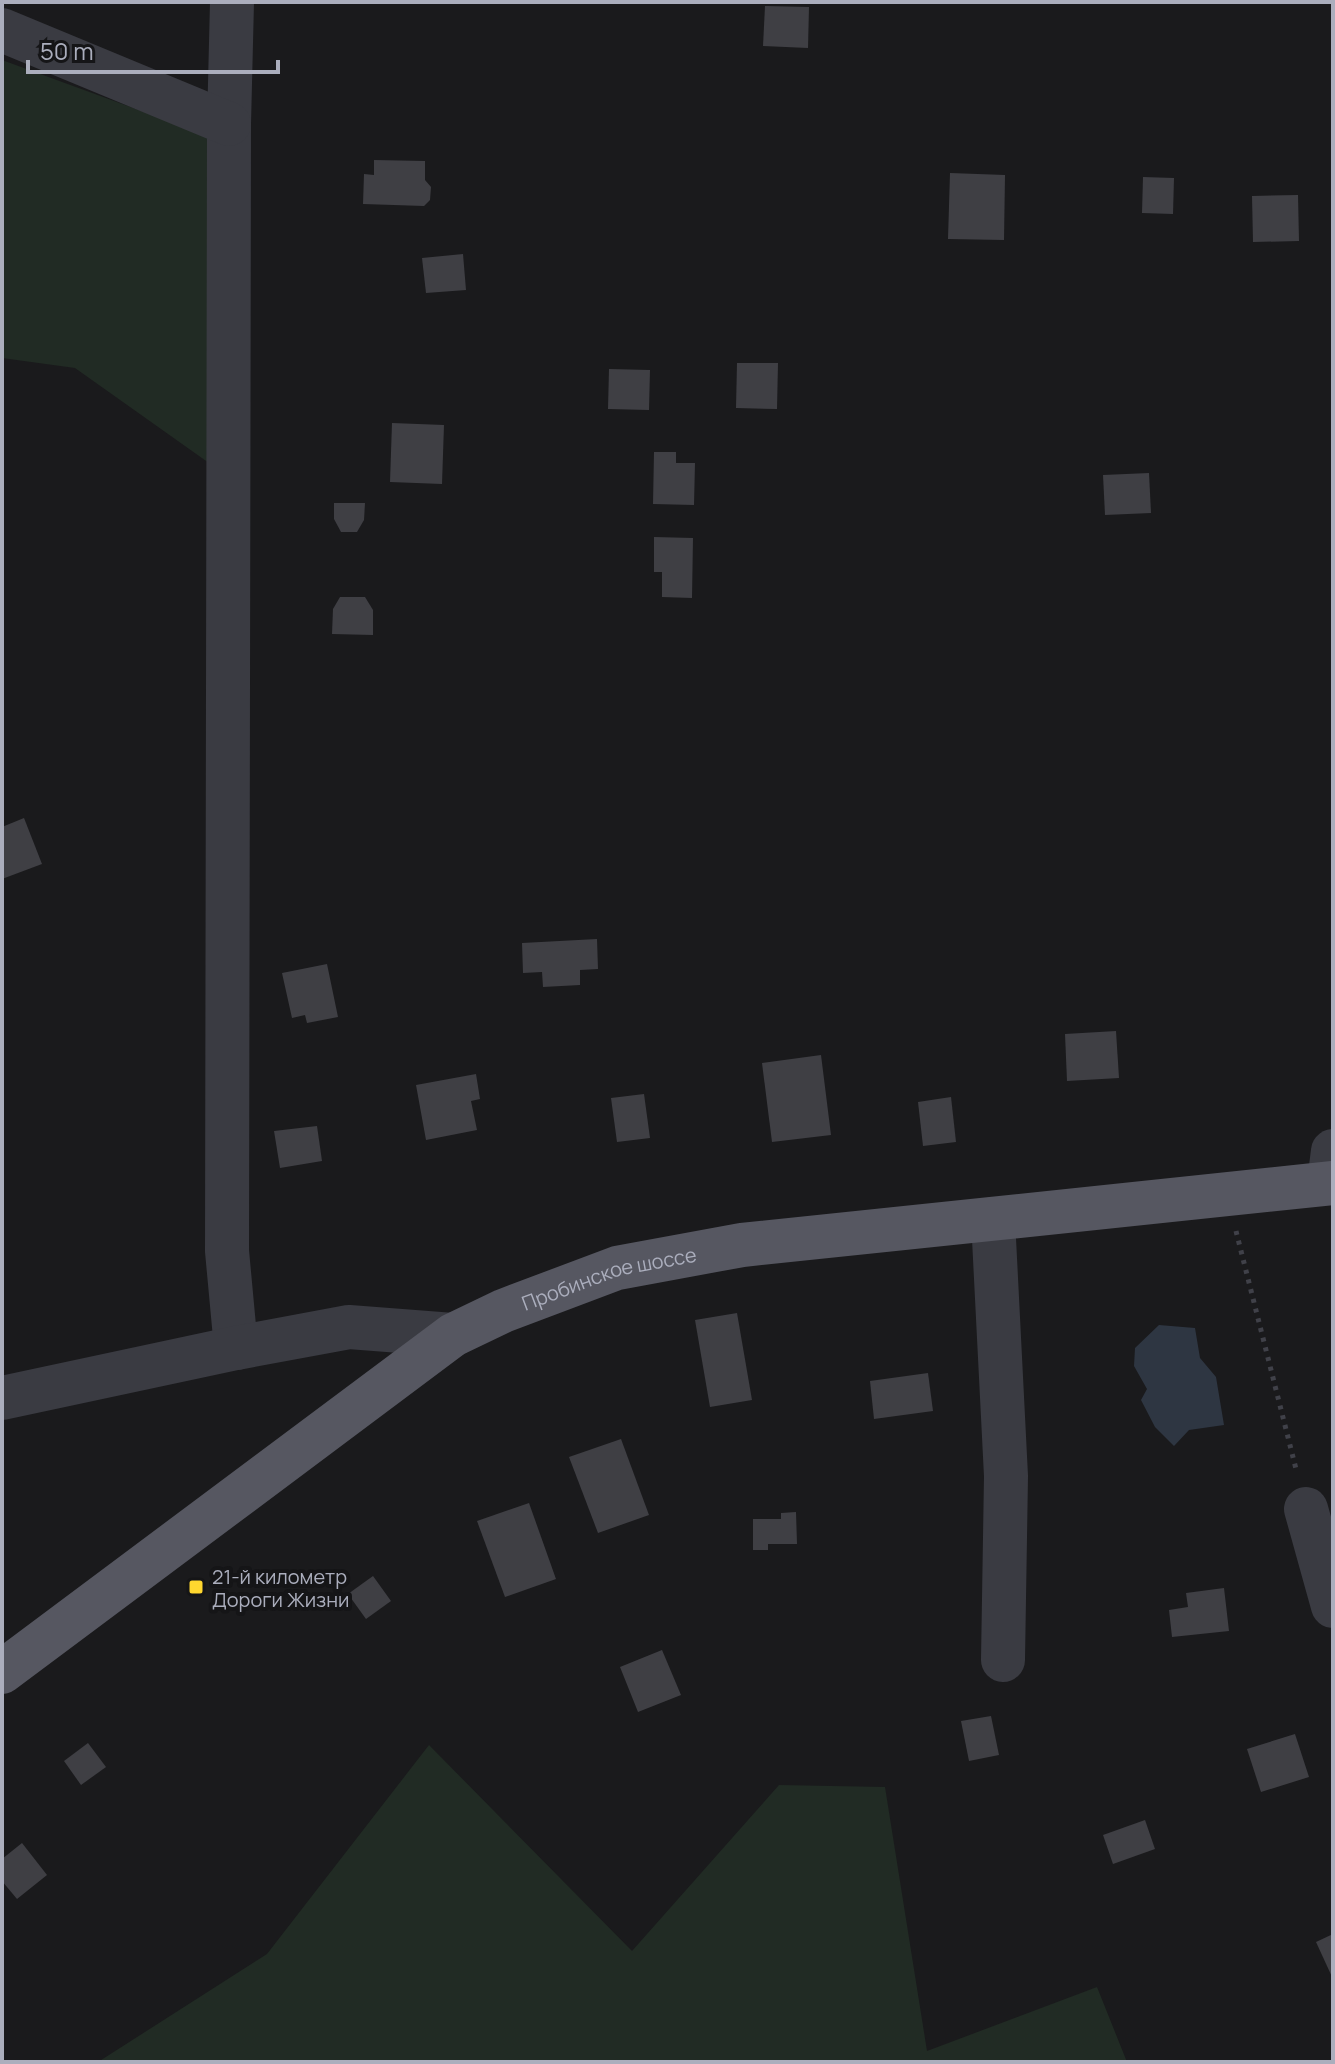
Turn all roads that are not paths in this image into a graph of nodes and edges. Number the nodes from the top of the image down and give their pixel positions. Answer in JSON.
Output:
{"nodes":[{"id":1,"x":232,"y":2,"type":"edge"},
{"id":2,"x":2,"y":30,"type":"edge"},
{"id":3,"x":229,"y":124,"type":"junction"},
{"id":4,"x":1332,"y":1172,"type":"edge"},
{"id":5,"x":993,"y":1219,"type":"junction"},
{"id":6,"x":453,"y":1335,"type":"junction"},
{"id":7,"x":236,"y":1348,"type":"junction"},
{"id":8,"x":2,"y":1398,"type":"edge"},
{"id":9,"x":1306,"y":1509,"type":"road end"},
{"id":10,"x":1333,"y":1606,"type":"edge"},
{"id":11,"x":1003,"y":1660,"type":"dead end"},
{"id":12,"x":2,"y":1672,"type":"edge"}],
"edges":[{"from":1,"to":3,"type":"street"},
{"from":2,"to":3,"type":"street"},
{"from":3,"to":7,"type":"street"},
{"from":4,"to":5,"type":"main road","name":"Пробинское шоссе"},
{"from":5,"to":6,"type":"main road","name":"Пробинское шоссе"},
{"from":5,"to":11,"type":"street"},
{"from":6,"to":7,"type":"street"},
{"from":6,"to":12,"type":"main road","name":"Пробинское шоссе"},
{"from":7,"to":8,"type":"street"},
{"from":9,"to":10,"type":"street"}]}
